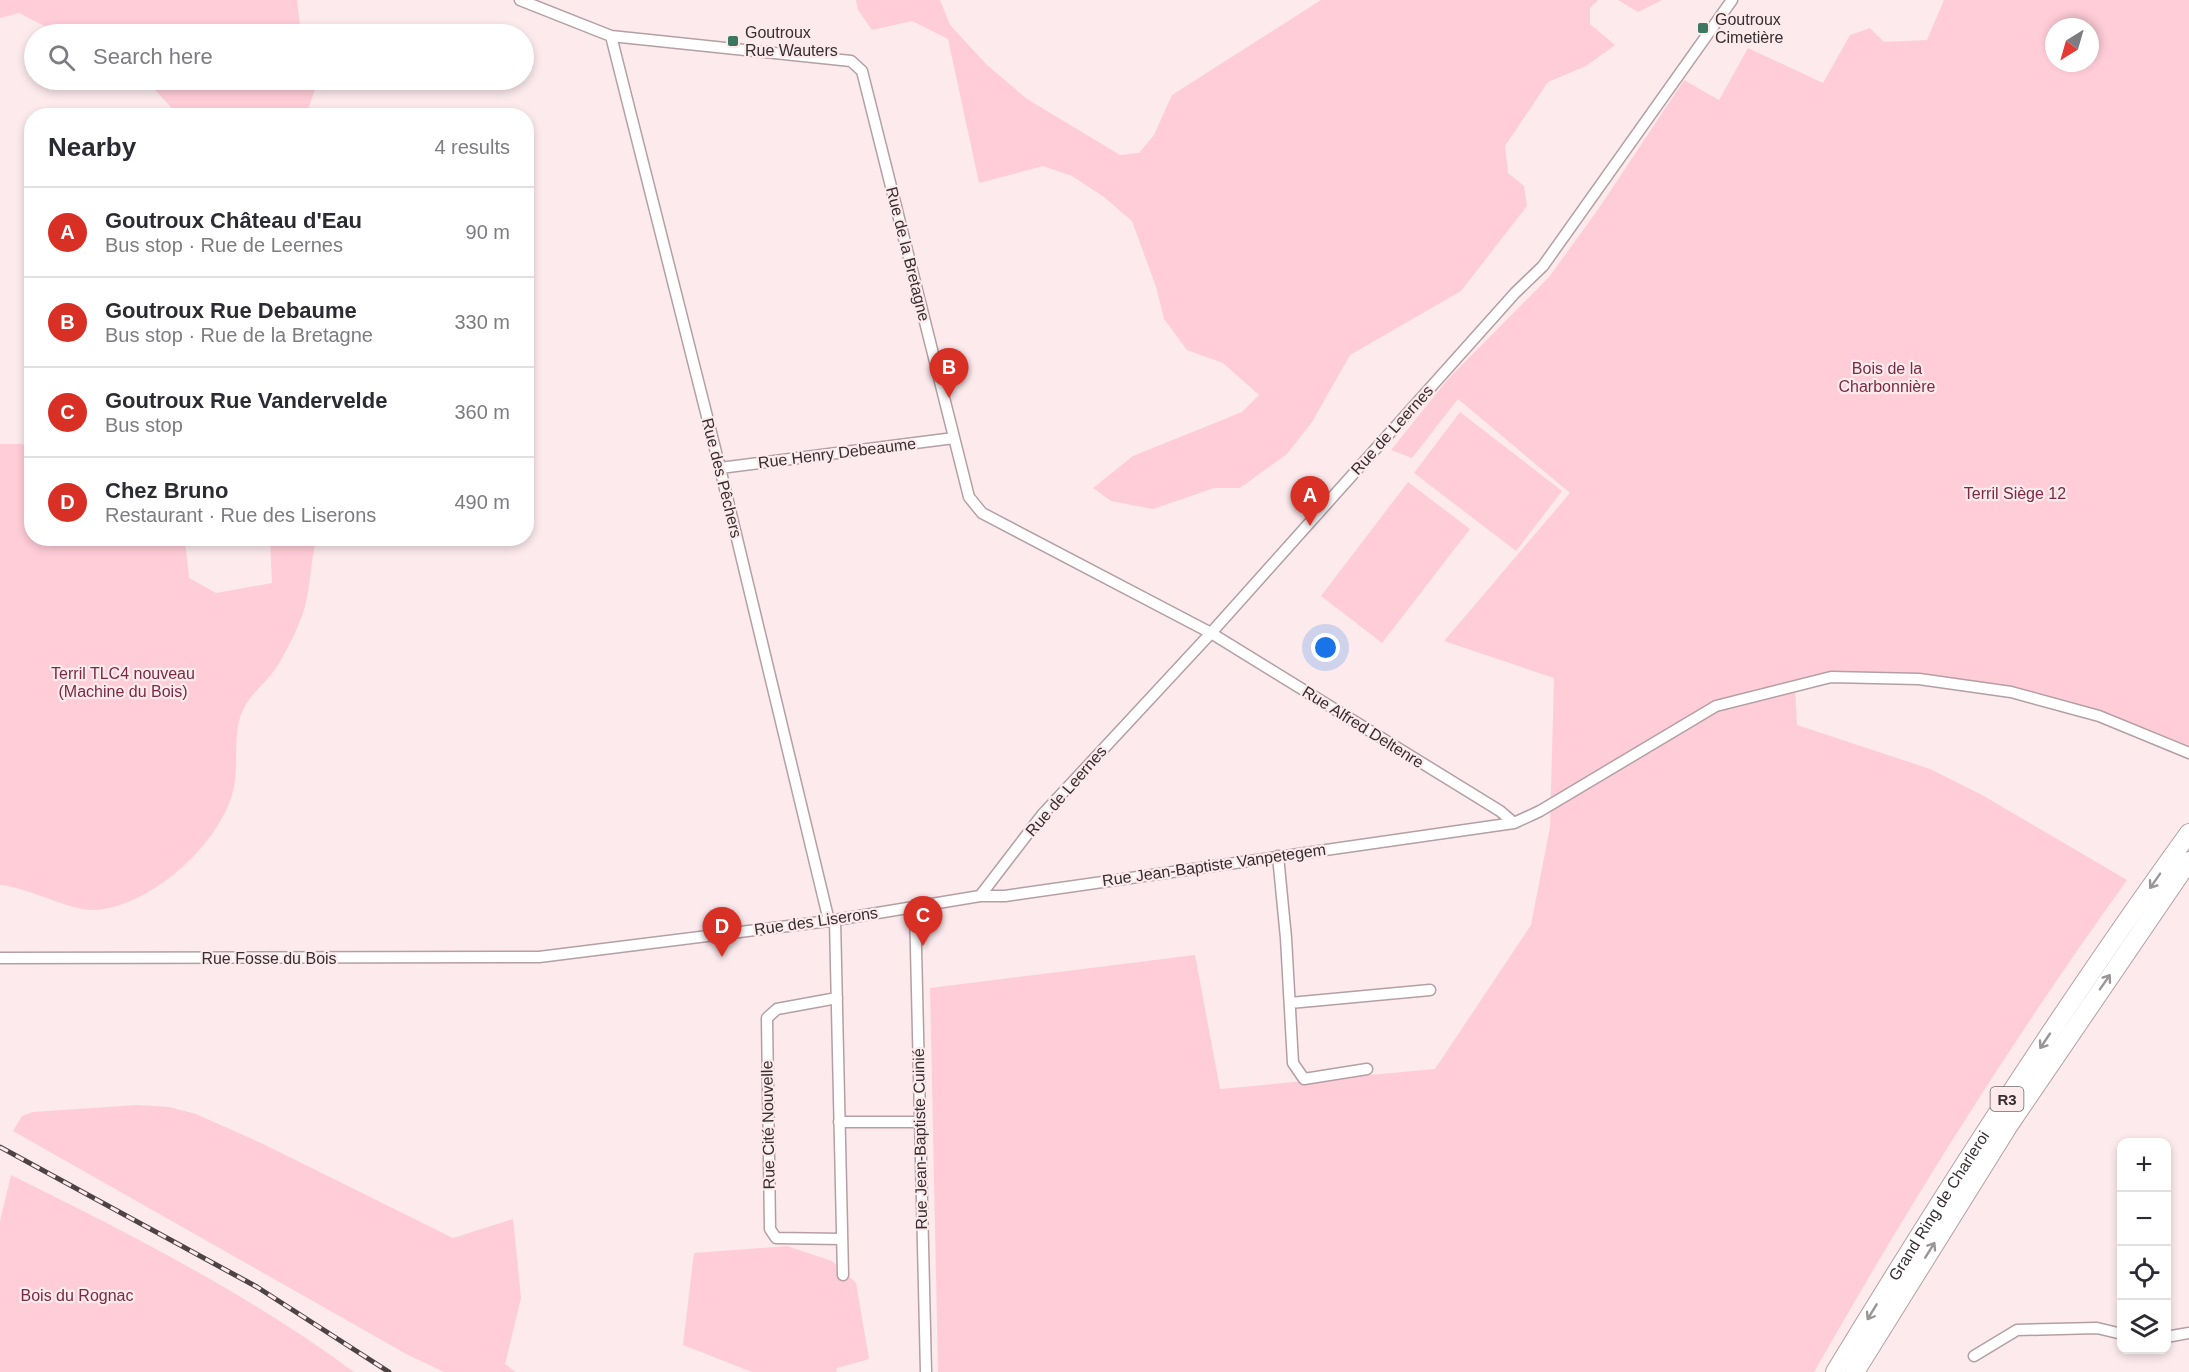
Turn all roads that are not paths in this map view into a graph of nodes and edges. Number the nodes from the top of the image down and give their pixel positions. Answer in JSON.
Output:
{"nodes":[{"id":1,"x":520,"y":0,"type":"edge"},
{"id":2,"x":1726,"y":2,"type":"edge"},
{"id":3,"x":611,"y":36,"type":"junction"},
{"id":4,"x":954,"y":438,"type":"junction"},
{"id":5,"x":720,"y":468,"type":"junction"},
{"id":6,"x":1211,"y":633,"type":"junction"},
{"id":7,"x":2189,"y":753,"type":"edge"},
{"id":8,"x":1514,"y":823,"type":"junction"},
{"id":9,"x":2189,"y":833,"type":"edge"},
{"id":10,"x":1278,"y":856,"type":"junction"},
{"id":11,"x":2189,"y":861,"type":"edge"},
{"id":12,"x":980,"y":896,"type":"junction"},
{"id":13,"x":915,"y":906,"type":"junction"},
{"id":14,"x":832,"y":921,"type":"junction"},
{"id":15,"x":539,"y":957,"type":"joint"},
{"id":16,"x":0,"y":958,"type":"edge"},
{"id":17,"x":1430,"y":990,"type":"dead end"},
{"id":18,"x":837,"y":998,"type":"junction"},
{"id":19,"x":1290,"y":1003,"type":"junction"},
{"id":20,"x":1367,"y":1069,"type":"dead end"},
{"id":21,"x":839,"y":1122,"type":"junction"},
{"id":22,"x":920,"y":1122,"type":"junction"},
{"id":23,"x":842,"y":1239,"type":"junction"},
{"id":24,"x":843,"y":1275,"type":"dead end"},
{"id":25,"x":2117,"y":1333,"type":"edge"},
{"id":26,"x":2189,"y":1334,"type":"edge"},
{"id":27,"x":2171,"y":1336,"type":"edge"},
{"id":28,"x":1974,"y":1356,"type":"dead end"},
{"id":29,"x":926,"y":1372,"type":"edge"},
{"id":30,"x":1835,"y":1372,"type":"edge"},
{"id":31,"x":1855,"y":1372,"type":"edge"}],
"edges":[{"from":1,"to":3,"type":"street"},
{"from":2,"to":6,"type":"street","name":"Rue de Leernes"},
{"from":3,"to":4,"type":"street","name":"Rue de la Bretagne"},
{"from":3,"to":5,"type":"street","name":"Rue des Pêchers"},
{"from":4,"to":5,"type":"street","name":"Rue Henry Debeaume"},
{"from":4,"to":6,"type":"street","name":"Rue de la Bretagne"},
{"from":5,"to":14,"type":"street","name":"Rue des Pêchers"},
{"from":6,"to":8,"type":"street","name":"Rue Alfred Deltenre"},
{"from":6,"to":12,"type":"street","name":"Rue de Leernes"},
{"from":7,"to":8,"type":"street","name":"Rue Jean-Baptiste Vanpetegem"},
{"from":8,"to":10,"type":"street","name":"Rue Jean-Baptiste Vanpetegem"},
{"from":9,"to":30,"type":"highway","name":"Grand Ring de Charleroi","number":"R3","one_way":true},
{"from":10,"to":12,"type":"street","name":"Rue Jean-Baptiste Vanpetegem"},
{"from":10,"to":19,"type":"street"},
{"from":31,"to":11,"type":"highway","name":"Grand Ring de Charleroi","number":"R3","one_way":true},
{"from":12,"to":13,"type":"street","name":"Rue Jean-Baptiste Vanpetegem"},
{"from":13,"to":14,"type":"street","name":"Rue des Liserons"},
{"from":13,"to":22,"type":"street","name":"Rue Jean-Baptiste Cuinié"},
{"from":14,"to":15,"type":"street","name":"Rue des Liserons"},
{"from":14,"to":18,"type":"street"},
{"from":15,"to":16,"type":"street","name":"Rue Fosse du Bois"},
{"from":17,"to":19,"type":"street"},
{"from":18,"to":21,"type":"street"},
{"from":18,"to":23,"type":"street","name":"Rue Cité Nouvelle"},
{"from":19,"to":20,"type":"street"},
{"from":21,"to":22,"type":"street"},
{"from":21,"to":23,"type":"street"},
{"from":22,"to":29,"type":"street","name":"Rue Jean-Baptiste Cuinié"},
{"from":23,"to":24,"type":"street"},
{"from":25,"to":28,"type":"street"},
{"from":26,"to":27,"type":"street"}]}
